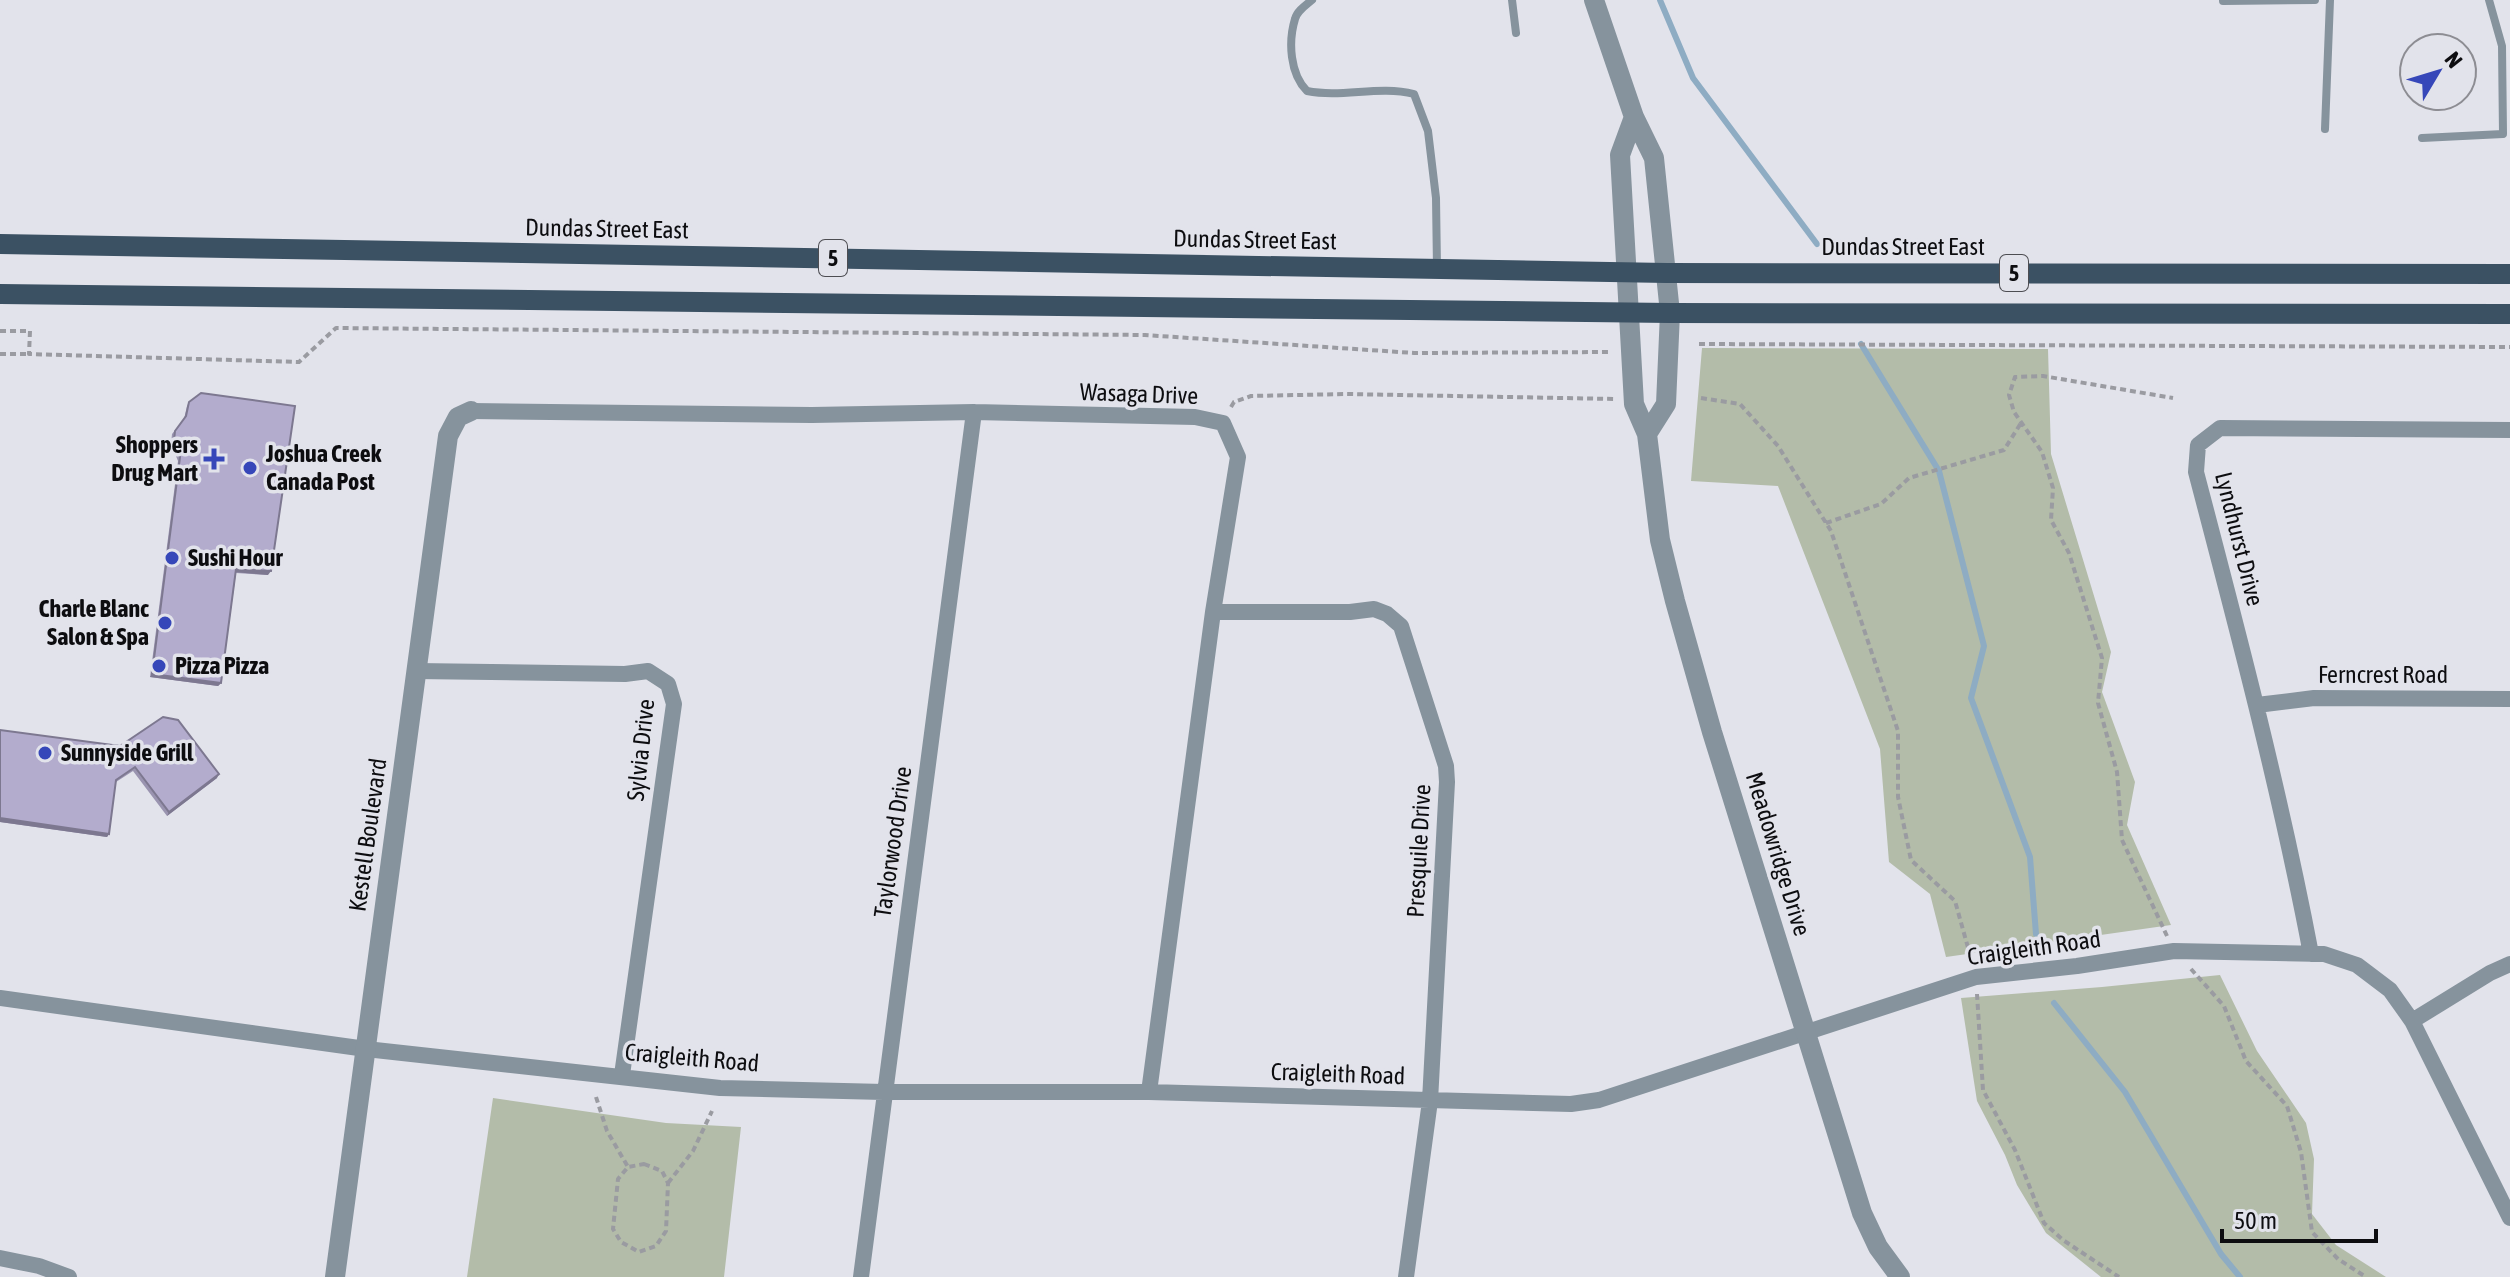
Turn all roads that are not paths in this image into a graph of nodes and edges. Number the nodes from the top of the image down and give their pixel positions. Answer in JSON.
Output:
{"nodes":[{"id":1,"x":1312,"y":0,"type":"edge"},
{"id":2,"x":1512,"y":0,"type":"edge"},
{"id":3,"x":1594,"y":0,"type":"edge"},
{"id":4,"x":2315,"y":0,"type":"edge"},
{"id":5,"x":2330,"y":0,"type":"edge"},
{"id":6,"x":2489,"y":0,"type":"edge"},
{"id":7,"x":2223,"y":1,"type":"edge"},
{"id":8,"x":1516,"y":33,"type":"dead end"},
{"id":9,"x":1634,"y":117,"type":"junction"},
{"id":10,"x":2325,"y":129,"type":"dead end"},
{"id":11,"x":2422,"y":138,"type":"dead end"},
{"id":12,"x":0,"y":244,"type":"edge"},
{"id":13,"x":1437,"y":269,"type":"junction"},
{"id":14,"x":1628,"y":272,"type":"junction"},
{"id":15,"x":1667,"y":273,"type":"junction"},
{"id":16,"x":2510,"y":274,"type":"edge"},
{"id":17,"x":0,"y":294,"type":"edge"},
{"id":18,"x":1630,"y":313,"type":"junction"},
{"id":19,"x":1670,"y":313,"type":"junction"},
{"id":20,"x":2510,"y":314,"type":"edge"},
{"id":21,"x":471,"y":411,"type":"joint"},
{"id":22,"x":974,"y":412,"type":"junction"},
{"id":23,"x":2510,"y":430,"type":"edge"},
{"id":24,"x":1647,"y":434,"type":"junction"},
{"id":25,"x":1213,"y":612,"type":"junction"},
{"id":26,"x":416,"y":671,"type":"junction"},
{"id":27,"x":2510,"y":699,"type":"edge"},
{"id":28,"x":2257,"y":705,"type":"junction"},
{"id":29,"x":2311,"y":954,"type":"junction"},
{"id":30,"x":2510,"y":964,"type":"edge"},
{"id":31,"x":0,"y":998,"type":"edge"},
{"id":32,"x":2412,"y":1021,"type":"junction"},
{"id":33,"x":1806,"y":1033,"type":"junction"},
{"id":34,"x":366,"y":1049,"type":"junction"},
{"id":35,"x":622,"y":1075,"type":"junction"},
{"id":36,"x":884,"y":1092,"type":"junction"},
{"id":37,"x":1149,"y":1092,"type":"junction"},
{"id":38,"x":1430,"y":1101,"type":"junction"},
{"id":39,"x":2510,"y":1218,"type":"edge"},
{"id":40,"x":0,"y":1258,"type":"edge"},
{"id":41,"x":69,"y":1277,"type":"edge"},
{"id":42,"x":335,"y":1277,"type":"edge"},
{"id":43,"x":861,"y":1277,"type":"edge"},
{"id":44,"x":1406,"y":1277,"type":"edge"},
{"id":45,"x":1900,"y":1277,"type":"edge"}],
"edges":[{"from":1,"to":13,"type":"lane"},
{"from":2,"to":8,"type":"lane"},
{"from":3,"to":9,"type":"street"},
{"from":4,"to":7,"type":"lane"},
{"from":5,"to":10,"type":"lane"},
{"from":6,"to":11,"type":"lane"},
{"from":9,"to":14,"type":"street","name":"Meadowridge Drive"},
{"from":9,"to":15,"type":"street"},
{"from":12,"to":13,"type":"main road","name":"Dundas Street East","number":"5"},
{"from":13,"to":14,"type":"main road","name":"Dundas Street East","number":"5"},
{"from":14,"to":15,"type":"main road","name":"Dundas Street East","number":"5"},
{"from":14,"to":18,"type":"street","name":"Meadowridge Drive"},
{"from":15,"to":16,"type":"main road","name":"Dundas Street East","number":"5"},
{"from":15,"to":19,"type":"street"},
{"from":17,"to":18,"type":"main road","number":"5"},
{"from":18,"to":19,"type":"main road","number":"5"},
{"from":18,"to":24,"type":"street","name":"Meadowridge Drive"},
{"from":19,"to":20,"type":"main road","number":"5"},
{"from":19,"to":24,"type":"street"},
{"from":21,"to":22,"type":"street","name":"Wasaga Drive"},
{"from":21,"to":26,"type":"street","name":"Kestell Boulevard"},
{"from":22,"to":25,"type":"street","name":"Wasaga Drive"},
{"from":22,"to":36,"type":"street","name":"Taylorwood Drive"},
{"from":23,"to":28,"type":"street","name":"Lyndhurst Drive"},
{"from":24,"to":33,"type":"street","name":"Meadowridge Drive"},
{"from":25,"to":37,"type":"street","name":"Wasaga Drive"},
{"from":25,"to":38,"type":"street","name":"Presquile Drive"},
{"from":26,"to":34,"type":"street","name":"Kestell Boulevard"},
{"from":26,"to":35,"type":"street","name":"Sylvia Drive"},
{"from":27,"to":28,"type":"street","name":"Ferncrest Road"},
{"from":28,"to":29,"type":"street","name":"Lyndhurst Drive"},
{"from":29,"to":32,"type":"street","name":"Craigleith Road"},
{"from":29,"to":33,"type":"street","name":"Craigleith Road"},
{"from":30,"to":32,"type":"street"},
{"from":31,"to":34,"type":"street","name":"Craigleith Road"},
{"from":32,"to":39,"type":"street","name":"Craigleith Road"},
{"from":33,"to":38,"type":"street","name":"Craigleith Road"},
{"from":33,"to":45,"type":"street","name":"Meadowridge Drive"},
{"from":34,"to":35,"type":"street","name":"Craigleith Road"},
{"from":34,"to":42,"type":"street","name":"Kestell Boulevard"},
{"from":35,"to":36,"type":"street","name":"Craigleith Road"},
{"from":36,"to":37,"type":"street","name":"Craigleith Road"},
{"from":36,"to":43,"type":"street","name":"Taylorwood Drive"},
{"from":37,"to":38,"type":"street","name":"Craigleith Road"},
{"from":38,"to":44,"type":"street","name":"Presquile Drive"},
{"from":40,"to":41,"type":"street"}]}
